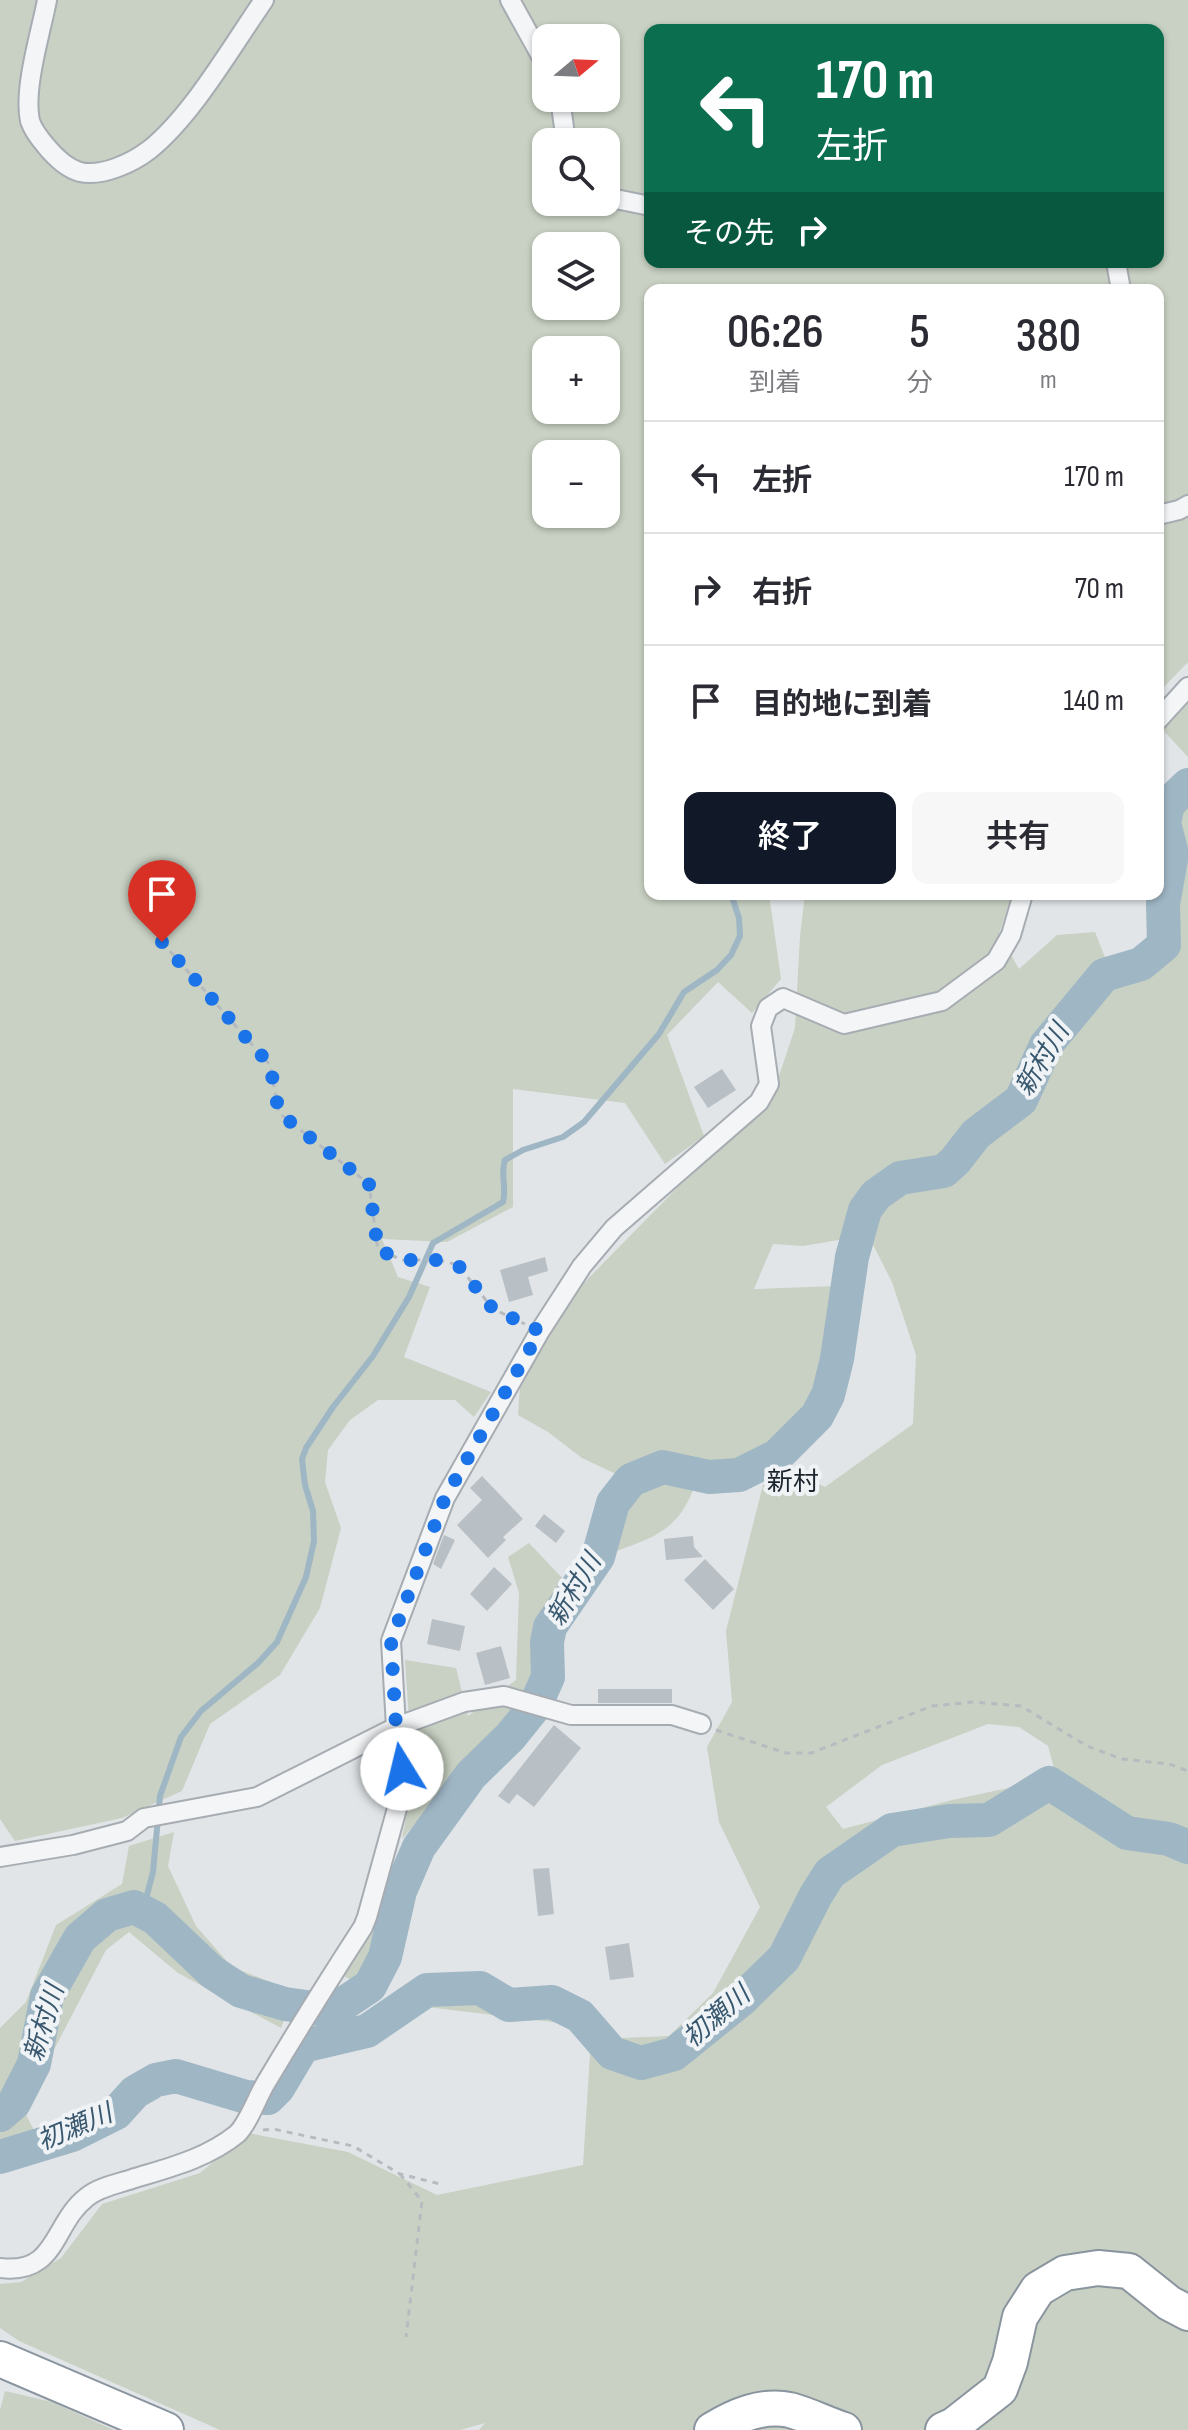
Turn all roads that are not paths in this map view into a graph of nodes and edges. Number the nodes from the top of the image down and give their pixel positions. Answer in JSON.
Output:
{"nodes":[{"id":1,"x":47,"y":0,"type":"edge"},
{"id":2,"x":264,"y":0,"type":"edge"},
{"id":3,"x":510,"y":0,"type":"edge"},
{"id":4,"x":532,"y":40,"type":"edge"},
{"id":5,"x":620,"y":201,"type":"edge"},
{"id":6,"x":644,"y":206,"type":"edge"},
{"id":7,"x":1188,"y":505,"type":"edge"},
{"id":8,"x":1164,"y":514,"type":"edge"},
{"id":9,"x":1188,"y":687,"type":"edge"},
{"id":10,"x":1164,"y":713,"type":"edge"},
{"id":11,"x":1021,"y":900,"type":"edge"},
{"id":12,"x":701,"y":1724,"type":"road end"},
{"id":13,"x":396,"y":1727,"type":"junction"},
{"id":14,"x":0,"y":1857,"type":"edge"},
{"id":15,"x":0,"y":2268,"type":"edge"},
{"id":16,"x":1188,"y":2313,"type":"edge"},
{"id":17,"x":0,"y":2359,"type":"edge"},
{"id":18,"x":166,"y":2430,"type":"edge"},
{"id":19,"x":712,"y":2430,"type":"edge"},
{"id":20,"x":844,"y":2430,"type":"edge"},
{"id":21,"x":943,"y":2430,"type":"edge"}],
"edges":[{"from":1,"to":2,"type":"street"},
{"from":3,"to":4,"type":"street"},
{"from":5,"to":6,"type":"street"},
{"from":7,"to":8,"type":"street"},
{"from":9,"to":10,"type":"street"},
{"from":11,"to":13,"type":"street"},
{"from":12,"to":13,"type":"street"},
{"from":13,"to":14,"type":"street"},
{"from":13,"to":15,"type":"street"},
{"from":16,"to":21,"type":"highway"},
{"from":17,"to":18,"type":"highway"},
{"from":19,"to":20,"type":"highway"}]}
